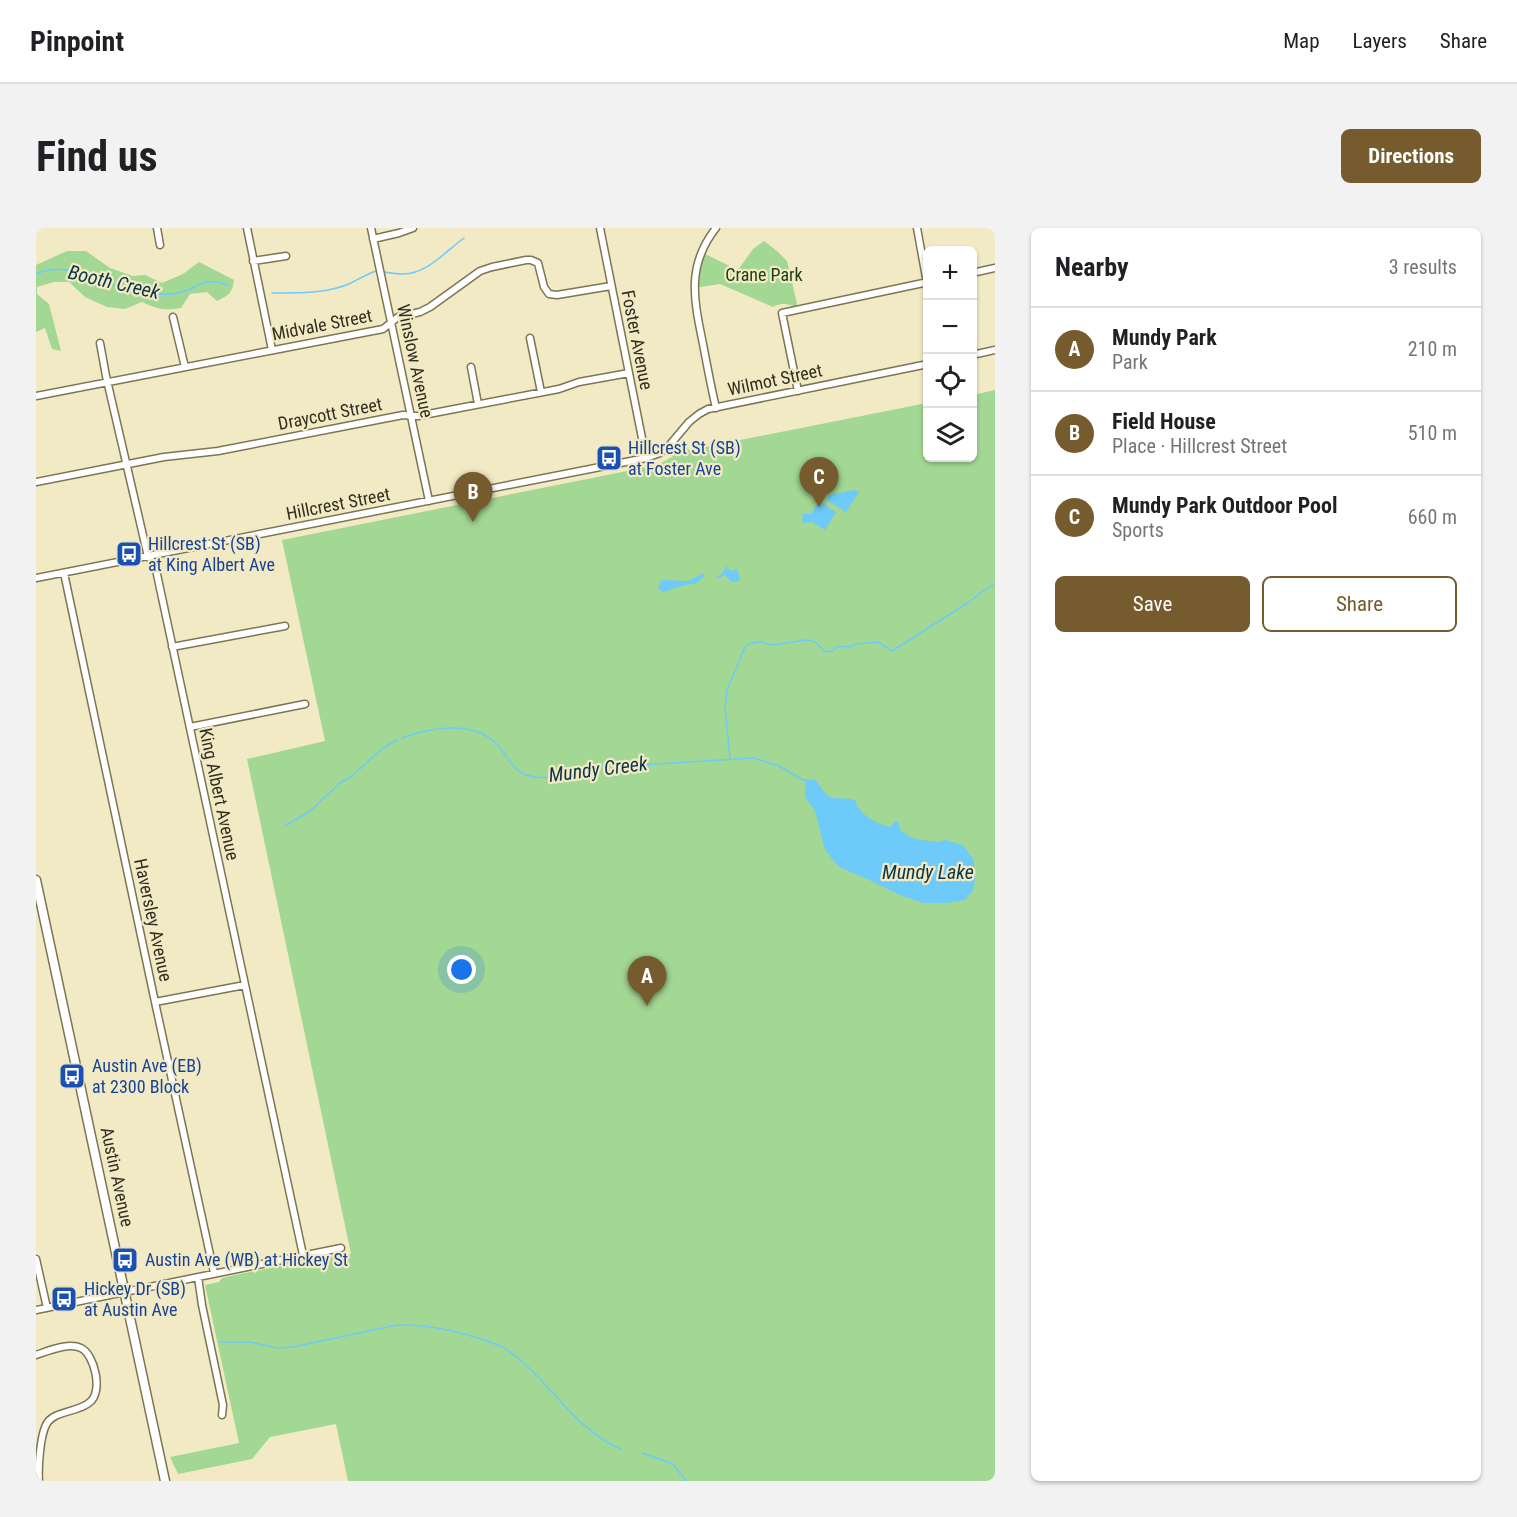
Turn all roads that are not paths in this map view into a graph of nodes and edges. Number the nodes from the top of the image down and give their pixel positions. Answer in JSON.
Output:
{"nodes":[{"id":1,"x":157,"y":228,"type":"edge"},
{"id":2,"x":247,"y":228,"type":"edge"},
{"id":3,"x":371,"y":228,"type":"edge"},
{"id":4,"x":413,"y":228,"type":"edge"},
{"id":5,"x":600,"y":228,"type":"edge"},
{"id":6,"x":716,"y":228,"type":"edge"},
{"id":7,"x":916,"y":228,"type":"edge"},
{"id":8,"x":373,"y":239,"type":"junction"},
{"id":9,"x":160,"y":245,"type":"dead end"},
{"id":10,"x":286,"y":256,"type":"dead end"},
{"id":11,"x":254,"y":261,"type":"junction"},
{"id":12,"x":923,"y":262,"type":"edge"},
{"id":13,"x":995,"y":268,"type":"edge"},
{"id":14,"x":977,"y":272,"type":"edge"},
{"id":15,"x":923,"y":283,"type":"edge"},
{"id":16,"x":611,"y":286,"type":"junction"},
{"id":17,"x":173,"y":317,"type":"dead end"},
{"id":18,"x":390,"y":323,"type":"junction"},
{"id":19,"x":530,"y":338,"type":"dead end"},
{"id":20,"x":100,"y":343,"type":"dead end"},
{"id":21,"x":272,"y":350,"type":"junction"},
{"id":22,"x":995,"y":350,"type":"edge"},
{"id":23,"x":977,"y":353,"type":"edge"},
{"id":24,"x":923,"y":365,"type":"edge"},
{"id":25,"x":185,"y":367,"type":"junction"},
{"id":26,"x":471,"y":367,"type":"dead end"},
{"id":27,"x":629,"y":373,"type":"junction"},
{"id":28,"x":108,"y":383,"type":"junction"},
{"id":29,"x":798,"y":391,"type":"junction"},
{"id":30,"x":541,"y":392,"type":"junction"},
{"id":31,"x":36,"y":396,"type":"edge"},
{"id":32,"x":478,"y":404,"type":"junction"},
{"id":33,"x":716,"y":408,"type":"junction"},
{"id":34,"x":411,"y":416,"type":"junction"},
{"id":35,"x":646,"y":458,"type":"junction"},
{"id":36,"x":126,"y":465,"type":"junction"},
{"id":37,"x":36,"y":482,"type":"edge"},
{"id":38,"x":429,"y":501,"type":"junction"},
{"id":39,"x":148,"y":556,"type":"junction"},
{"id":40,"x":64,"y":573,"type":"junction"},
{"id":41,"x":36,"y":578,"type":"edge"},
{"id":42,"x":285,"y":626,"type":"dead end"},
{"id":43,"x":172,"y":647,"type":"junction"},
{"id":44,"x":305,"y":704,"type":"dead end"},
{"id":45,"x":190,"y":727,"type":"junction"},
{"id":46,"x":36,"y":880,"type":"edge"},
{"id":47,"x":245,"y":986,"type":"junction"},
{"id":48,"x":155,"y":1002,"type":"junction"},
{"id":49,"x":341,"y":1248,"type":"dead end"},
{"id":50,"x":303,"y":1255,"type":"junction"},
{"id":51,"x":36,"y":1259,"type":"edge"},
{"id":52,"x":214,"y":1273,"type":"junction"},
{"id":53,"x":198,"y":1277,"type":"junction"},
{"id":54,"x":125,"y":1292,"type":"junction"},
{"id":55,"x":47,"y":1308,"type":"junction"},
{"id":56,"x":36,"y":1310,"type":"edge"},
{"id":57,"x":36,"y":1355,"type":"edge"},
{"id":58,"x":222,"y":1415,"type":"dead end"},
{"id":59,"x":39,"y":1481,"type":"edge"},
{"id":60,"x":165,"y":1481,"type":"edge"}],
"edges":[{"from":1,"to":9,"type":"street"},
{"from":2,"to":11,"type":"street"},
{"from":3,"to":8,"type":"street","name":"Winslow Avenue"},
{"from":4,"to":8,"type":"street"},
{"from":5,"to":16,"type":"street","name":"Foster Avenue"},
{"from":6,"to":33,"type":"street"},
{"from":7,"to":12,"type":"street"},
{"from":8,"to":18,"type":"street","name":"Winslow Avenue"},
{"from":10,"to":11,"type":"street"},
{"from":11,"to":21,"type":"street"},
{"from":13,"to":14,"type":"street"},
{"from":15,"to":29,"type":"street"},
{"from":16,"to":18,"type":"street","name":"Midvale Street"},
{"from":16,"to":27,"type":"street","name":"Foster Avenue"},
{"from":17,"to":25,"type":"street"},
{"from":18,"to":21,"type":"street","name":"Midvale Street"},
{"from":18,"to":34,"type":"street","name":"Winslow Avenue"},
{"from":19,"to":30,"type":"street"},
{"from":20,"to":28,"type":"street","name":"King Albert Avenue"},
{"from":21,"to":25,"type":"street","name":"Midvale Street"},
{"from":22,"to":23,"type":"street"},
{"from":24,"to":29,"type":"street","name":"Wilmot Street"},
{"from":25,"to":28,"type":"street","name":"Midvale Street"},
{"from":26,"to":32,"type":"street"},
{"from":27,"to":30,"type":"street","name":"Draycott Street"},
{"from":27,"to":35,"type":"street","name":"Foster Avenue"},
{"from":28,"to":31,"type":"street","name":"Midvale Street"},
{"from":28,"to":36,"type":"street","name":"King Albert Avenue"},
{"from":29,"to":33,"type":"street","name":"Wilmot Street"},
{"from":30,"to":32,"type":"street","name":"Draycott Street"},
{"from":32,"to":34,"type":"street","name":"Draycott Street"},
{"from":33,"to":35,"type":"street","name":"Wilmot Street"},
{"from":34,"to":36,"type":"street","name":"Draycott Street"},
{"from":34,"to":38,"type":"street","name":"Winslow Avenue"},
{"from":35,"to":38,"type":"street","name":"Hillcrest Street"},
{"from":36,"to":37,"type":"street","name":"Draycott Street"},
{"from":36,"to":39,"type":"street","name":"King Albert Avenue"},
{"from":38,"to":39,"type":"street","name":"Hillcrest Street"},
{"from":39,"to":40,"type":"street","name":"Hillcrest Street"},
{"from":39,"to":43,"type":"street","name":"King Albert Avenue"},
{"from":40,"to":41,"type":"street","name":"Hillcrest Street"},
{"from":40,"to":48,"type":"street","name":"Haversley Avenue"},
{"from":42,"to":43,"type":"street"},
{"from":43,"to":45,"type":"street","name":"King Albert Avenue"},
{"from":44,"to":45,"type":"street"},
{"from":45,"to":47,"type":"street","name":"King Albert Avenue"},
{"from":46,"to":54,"type":"main road","name":"Austin Avenue"},
{"from":47,"to":48,"type":"street"},
{"from":47,"to":50,"type":"street","name":"King Albert Avenue"},
{"from":48,"to":52,"type":"street","name":"Haversley Avenue"},
{"from":49,"to":50,"type":"street"},
{"from":50,"to":52,"type":"street"},
{"from":51,"to":55,"type":"street"},
{"from":52,"to":53,"type":"street"},
{"from":53,"to":54,"type":"street"},
{"from":53,"to":58,"type":"street"},
{"from":54,"to":55,"type":"street"},
{"from":54,"to":60,"type":"main road","name":"Austin Avenue"},
{"from":55,"to":56,"type":"street"},
{"from":57,"to":59,"type":"street"}]}
